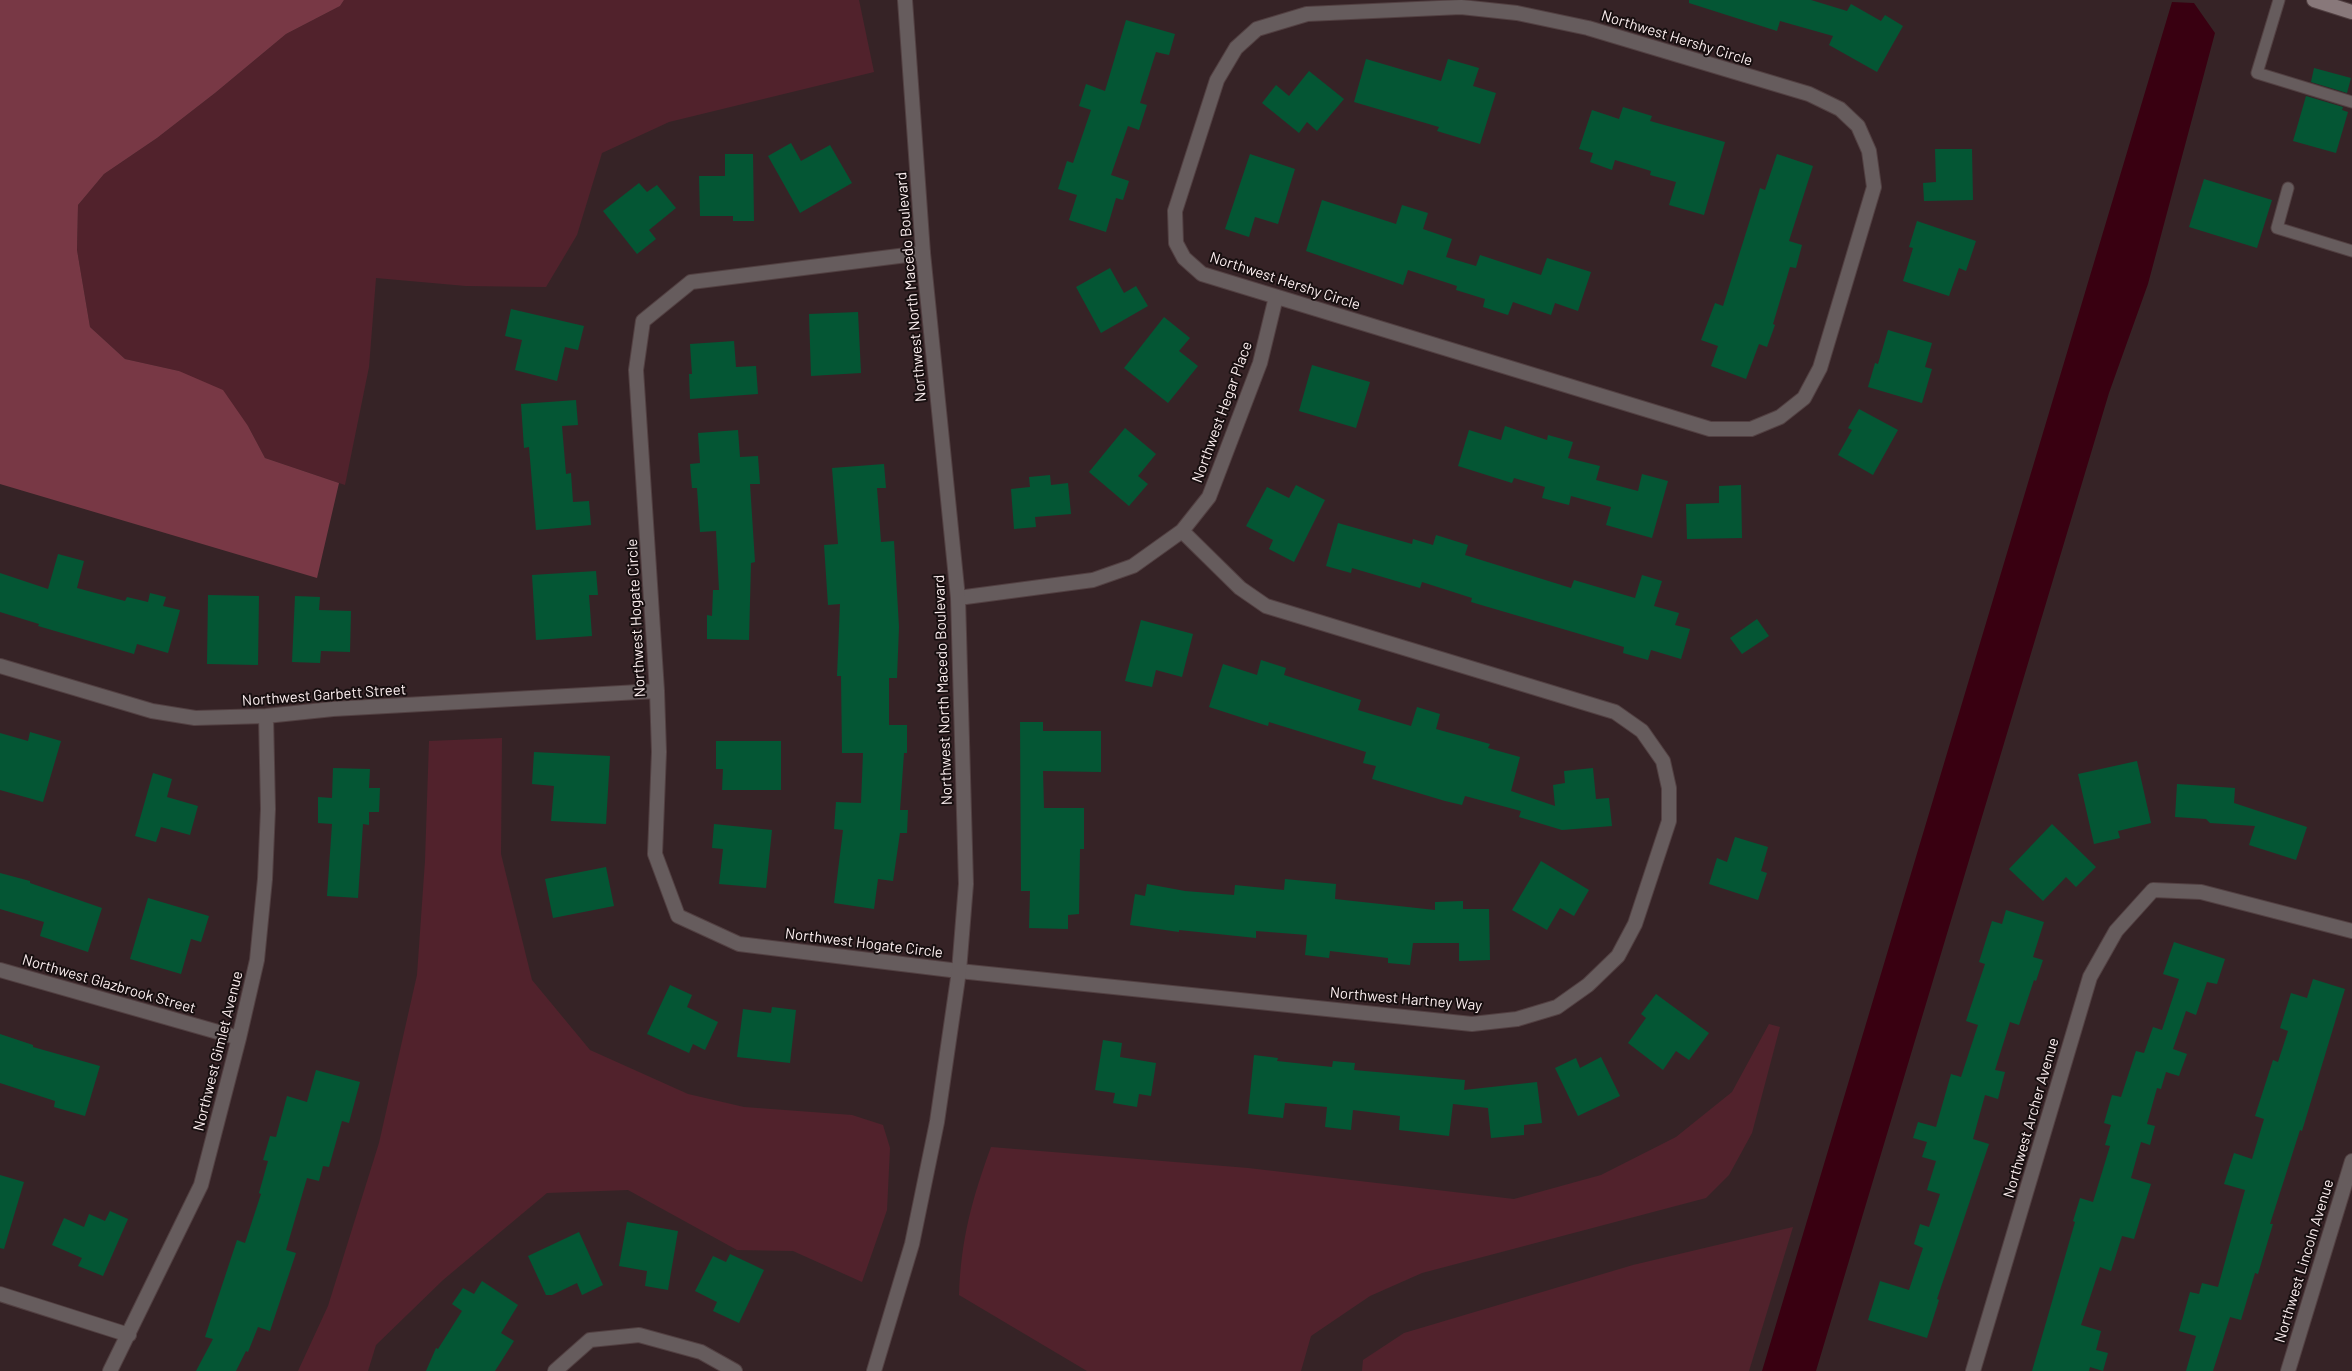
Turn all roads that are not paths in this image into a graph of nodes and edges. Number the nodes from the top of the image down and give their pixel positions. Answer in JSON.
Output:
{"nodes":[{"id":1,"x":905,"y":0,"type":"edge"},
{"id":2,"x":2279,"y":0,"type":"edge"},
{"id":3,"x":2314,"y":0,"type":"edge"},
{"id":4,"x":2352,"y":12,"type":"edge"},
{"id":5,"x":2352,"y":102,"type":"edge"},
{"id":6,"x":2288,"y":188,"type":"dead end"},
{"id":7,"x":2352,"y":251,"type":"edge"},
{"id":8,"x":923,"y":253,"type":"junction"},
{"id":9,"x":1276,"y":296,"type":"junction"},
{"id":10,"x":1182,"y":531,"type":"junction"},
{"id":11,"x":958,"y":598,"type":"junction"},
{"id":12,"x":0,"y":666,"type":"edge"},
{"id":13,"x":656,"y":691,"type":"junction"},
{"id":14,"x":266,"y":716,"type":"junction"},
{"id":15,"x":2352,"y":931,"type":"edge"},
{"id":16,"x":0,"y":970,"type":"edge"},
{"id":17,"x":959,"y":971,"type":"junction"},
{"id":18,"x":239,"y":1038,"type":"junction"},
{"id":19,"x":2352,"y":1161,"type":"edge"},
{"id":20,"x":0,"y":1294,"type":"edge"},
{"id":21,"x":129,"y":1335,"type":"junction"},
{"id":22,"x":110,"y":1371,"type":"edge"},
{"id":23,"x":555,"y":1371,"type":"edge"},
{"id":24,"x":735,"y":1371,"type":"edge"},
{"id":25,"x":874,"y":1371,"type":"edge"},
{"id":26,"x":1973,"y":1371,"type":"edge"},
{"id":27,"x":2288,"y":1371,"type":"edge"}],
"edges":[{"from":1,"to":8,"type":"street","name":"Northwest North Macedo Boulevard"},
{"from":2,"to":5,"type":"lane"},
{"from":3,"to":4,"type":"main road"},
{"from":6,"to":7,"type":"lane"},
{"from":8,"to":11,"type":"street","name":"Northwest North Macedo Boulevard"},
{"from":8,"to":13,"type":"street","name":"Northwest Hogate Circle"},
{"from":9,"to":9,"type":"street","name":"Northwest Hershy Circle"},
{"from":9,"to":10,"type":"street","name":"Northwest Hegar Place"},
{"from":10,"to":11,"type":"street","name":"Northwest Hegar Place"},
{"from":10,"to":17,"type":"street","name":"Northwest Hartney Way"},
{"from":11,"to":17,"type":"street","name":"Northwest North Macedo Boulevard"},
{"from":12,"to":14,"type":"street","name":"Northwest Garbett Street"},
{"from":13,"to":14,"type":"street","name":"Northwest Garbett Street"},
{"from":13,"to":17,"type":"street","name":"Northwest Hogate Circle"},
{"from":14,"to":18,"type":"street","name":"Northwest Gimlet Avenue"},
{"from":15,"to":26,"type":"street","name":"Northwest Archer Avenue"},
{"from":16,"to":18,"type":"street","name":"Northwest Glazbrook Street"},
{"from":17,"to":25,"type":"street","name":"Northwest North Macedo Boulevard"},
{"from":18,"to":21,"type":"street","name":"Northwest Gimlet Avenue"},
{"from":19,"to":27,"type":"street","name":"Northwest Lincoln Avenue"},
{"from":20,"to":21,"type":"street"},
{"from":21,"to":22,"type":"street","name":"Northwest Gimlet Avenue"},
{"from":23,"to":24,"type":"street"}]}
